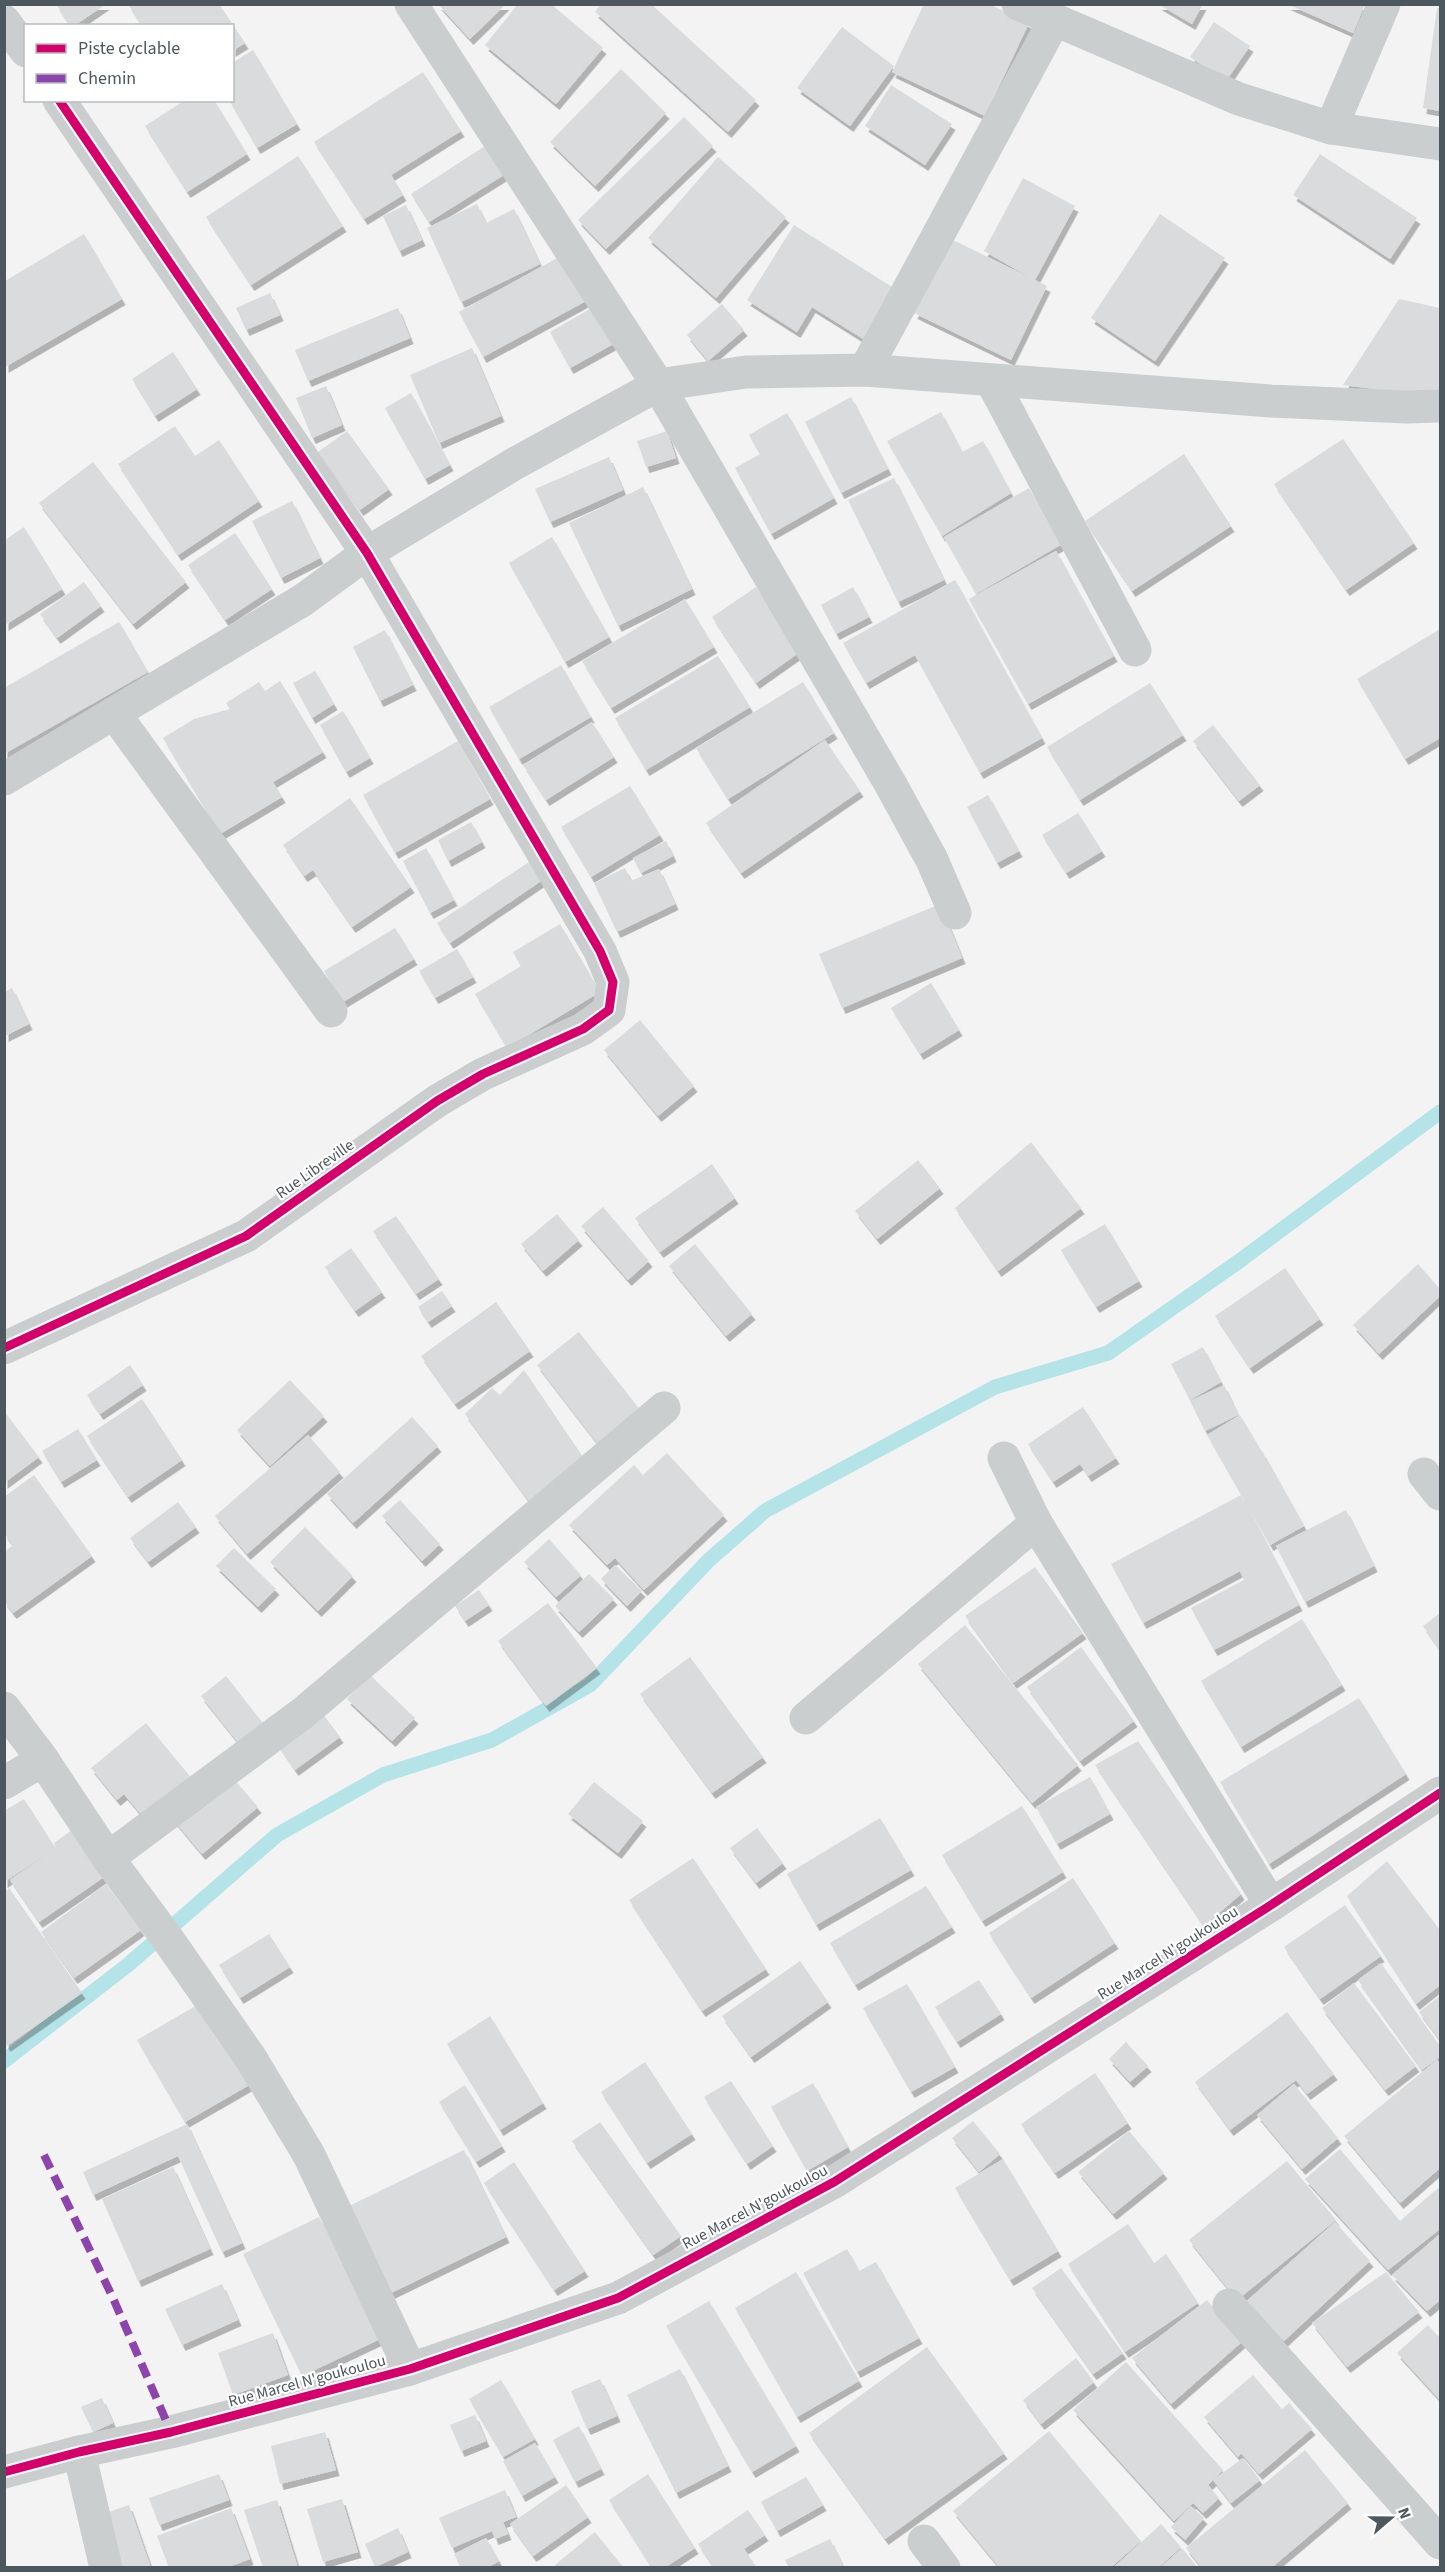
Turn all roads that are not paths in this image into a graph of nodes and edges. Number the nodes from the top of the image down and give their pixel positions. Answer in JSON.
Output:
{"nodes":[{"id":1,"x":411,"y":4,"type":"edge"},
{"id":2,"x":1018,"y":4,"type":"edge"},
{"id":3,"x":1384,"y":4,"type":"edge"},
{"id":4,"x":4,"y":21,"type":"edge"},
{"id":5,"x":1054,"y":21,"type":"junction"},
{"id":6,"x":24,"y":48,"type":"edge"},
{"id":7,"x":60,"y":102,"type":"edge"},
{"id":8,"x":1331,"y":129,"type":"junction"},
{"id":9,"x":1440,"y":144,"type":"edge"},
{"id":10,"x":865,"y":370,"type":"junction"},
{"id":11,"x":991,"y":380,"type":"junction"},
{"id":12,"x":658,"y":385,"type":"junction"},
{"id":13,"x":1440,"y":406,"type":"edge"},
{"id":14,"x":367,"y":554,"type":"junction"},
{"id":15,"x":1136,"y":650,"type":"dead end"},
{"id":16,"x":114,"y":713,"type":"junction"},
{"id":17,"x":4,"y":779,"type":"edge"},
{"id":18,"x":955,"y":913,"type":"dead end"},
{"id":19,"x":331,"y":1011,"type":"dead end"},
{"id":20,"x":4,"y":1348,"type":"edge"},
{"id":21,"x":664,"y":1408,"type":"dead end"},
{"id":22,"x":1004,"y":1458,"type":"dead end"},
{"id":23,"x":1036,"y":1523,"type":"junction"},
{"id":24,"x":4,"y":1708,"type":"edge"},
{"id":25,"x":807,"y":1718,"type":"dead end"},
{"id":26,"x":44,"y":1760,"type":"junction"},
{"id":27,"x":4,"y":1783,"type":"edge"},
{"id":28,"x":1440,"y":1793,"type":"edge"},
{"id":29,"x":108,"y":1858,"type":"junction"},
{"id":30,"x":1271,"y":1905,"type":"junction"},
{"id":31,"x":1229,"y":2305,"type":"dead end"},
{"id":32,"x":410,"y":2369,"type":"junction"},
{"id":33,"x":79,"y":2452,"type":"junction"},
{"id":34,"x":4,"y":2472,"type":"edge"},
{"id":35,"x":924,"y":2541,"type":"dead end"},
{"id":36,"x":1440,"y":2543,"type":"edge"},
{"id":37,"x":106,"y":2568,"type":"edge"},
{"id":38,"x":944,"y":2568,"type":"edge"}],
"edges":[{"from":1,"to":12,"type":"street"},
{"from":2,"to":5,"type":"street"},
{"from":3,"to":8,"type":"street"},
{"from":4,"to":6,"type":"street"},
{"from":5,"to":8,"type":"street"},
{"from":5,"to":10,"type":"street"},
{"from":7,"to":14,"type":"street"},
{"from":8,"to":9,"type":"street"},
{"from":10,"to":11,"type":"street"},
{"from":10,"to":12,"type":"street"},
{"from":11,"to":13,"type":"street"},
{"from":11,"to":15,"type":"street"},
{"from":12,"to":14,"type":"street"},
{"from":12,"to":18,"type":"street"},
{"from":14,"to":16,"type":"street"},
{"from":14,"to":20,"type":"street","name":"Rue Libreville"},
{"from":16,"to":17,"type":"street"},
{"from":16,"to":19,"type":"street"},
{"from":21,"to":29,"type":"street"},
{"from":22,"to":23,"type":"street"},
{"from":23,"to":25,"type":"street"},
{"from":23,"to":30,"type":"street"},
{"from":24,"to":26,"type":"street"},
{"from":26,"to":27,"type":"street"},
{"from":26,"to":29,"type":"street"},
{"from":28,"to":30,"type":"street","name":"Rue Marcel N'goukoulou"},
{"from":29,"to":32,"type":"street"},
{"from":30,"to":32,"type":"street","name":"Rue Marcel N'goukoulou"},
{"from":31,"to":36,"type":"street"},
{"from":32,"to":33,"type":"street","name":"Rue Marcel N'goukoulou"},
{"from":33,"to":34,"type":"street","name":"Rue Marcel N'goukoulou"},
{"from":33,"to":37,"type":"street"},
{"from":35,"to":38,"type":"street"}]}
